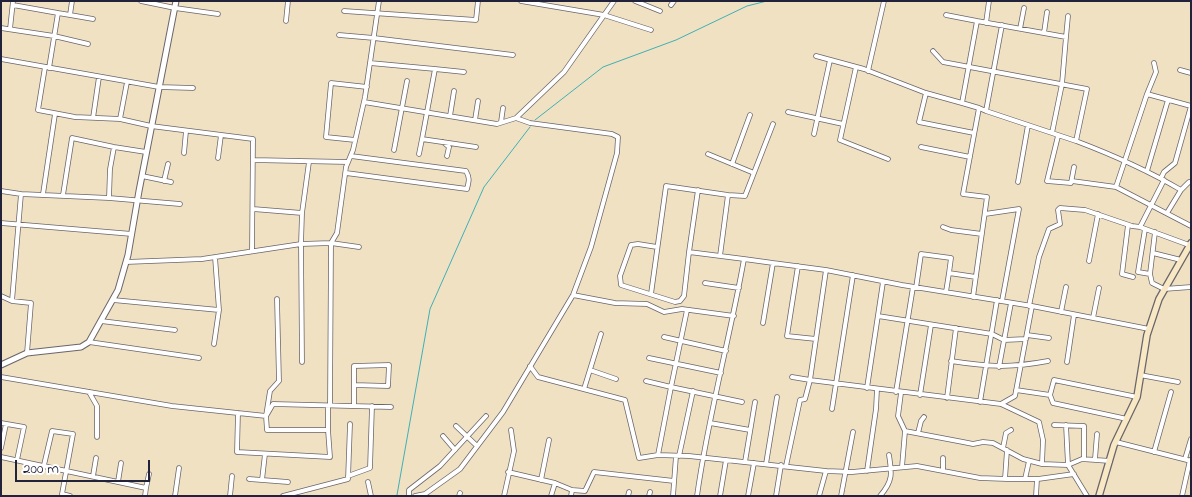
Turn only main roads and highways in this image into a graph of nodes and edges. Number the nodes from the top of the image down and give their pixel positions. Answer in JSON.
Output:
{"nodes":[{"id":1,"x":1190,"y":244,"type":"edge"},
{"id":2,"x":1099,"y":496,"type":"edge"}],
"edges":[{"from":1,"to":2,"type":"main road"}]}
